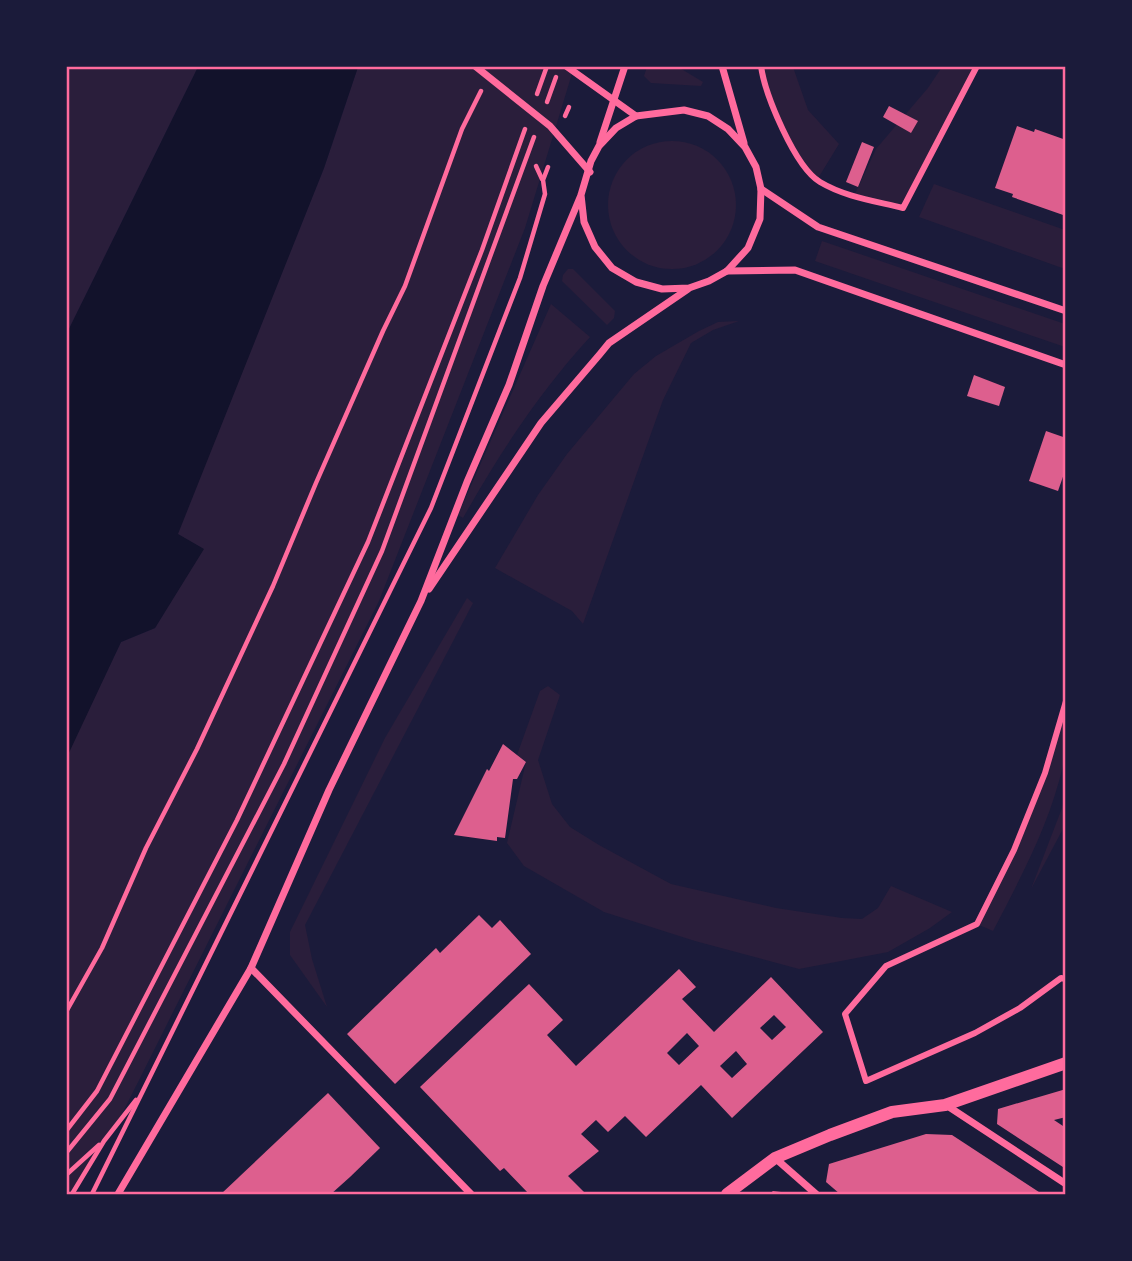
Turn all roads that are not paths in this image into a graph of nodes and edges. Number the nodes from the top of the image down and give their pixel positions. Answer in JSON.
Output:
{"nodes":[{"id":1,"x":475,"y":66,"type":"edge"},
{"id":2,"x":625,"y":66,"type":"edge"},
{"id":3,"x":722,"y":66,"type":"edge"},
{"id":4,"x":761,"y":66,"type":"edge"},
{"id":5,"x":977,"y":66,"type":"edge"},
{"id":6,"x":569,"y":69,"type":"edge"},
{"id":7,"x":614,"y":100,"type":"junction"},
{"id":8,"x":636,"y":116,"type":"junction"},
{"id":9,"x":599,"y":146,"type":"junction"},
{"id":10,"x":745,"y":147,"type":"junction"},
{"id":11,"x":590,"y":172,"type":"junction"},
{"id":12,"x":761,"y":189,"type":"junction"},
{"id":13,"x":581,"y":195,"type":"junction"},
{"id":14,"x":727,"y":271,"type":"junction"},
{"id":15,"x":689,"y":288,"type":"junction"},
{"id":16,"x":1066,"y":311,"type":"edge"},
{"id":17,"x":1066,"y":365,"type":"edge"},
{"id":18,"x":421,"y":601,"type":"junction"},
{"id":19,"x":1066,"y":702,"type":"edge"},
{"id":20,"x":251,"y":968,"type":"junction"},
{"id":21,"x":1066,"y":979,"type":"edge"},
{"id":22,"x":1066,"y":1063,"type":"edge"},
{"id":23,"x":945,"y":1105,"type":"junction"},
{"id":24,"x":775,"y":1158,"type":"junction"},
{"id":25,"x":1066,"y":1184,"type":"edge"},
{"id":26,"x":118,"y":1195,"type":"edge"},
{"id":27,"x":471,"y":1195,"type":"edge"},
{"id":28,"x":727,"y":1195,"type":"edge"},
{"id":29,"x":816,"y":1195,"type":"edge"}],
"edges":[{"from":1,"to":11,"type":"street"},
{"from":2,"to":7,"type":"street"},
{"from":3,"to":10,"type":"street"},
{"from":4,"to":5,"type":"street"},
{"from":6,"to":7,"type":"street"},
{"from":7,"to":8,"type":"street"},
{"from":7,"to":9,"type":"street"},
{"from":8,"to":9,"type":"street"},
{"from":8,"to":10,"type":"street"},
{"from":9,"to":11,"type":"street"},
{"from":10,"to":12,"type":"street"},
{"from":11,"to":13,"type":"street"},
{"from":12,"to":14,"type":"street"},
{"from":12,"to":16,"type":"street"},
{"from":13,"to":15,"type":"street"},
{"from":13,"to":18,"type":"street"},
{"from":14,"to":15,"type":"street"},
{"from":14,"to":17,"type":"street"},
{"from":15,"to":18,"type":"street"},
{"from":18,"to":20,"type":"street"},
{"from":19,"to":21,"type":"street"},
{"from":20,"to":26,"type":"street"},
{"from":20,"to":27,"type":"street"},
{"from":22,"to":23,"type":"street"},
{"from":23,"to":24,"type":"street"},
{"from":23,"to":25,"type":"street"},
{"from":24,"to":28,"type":"street"},
{"from":24,"to":29,"type":"street"}]}
